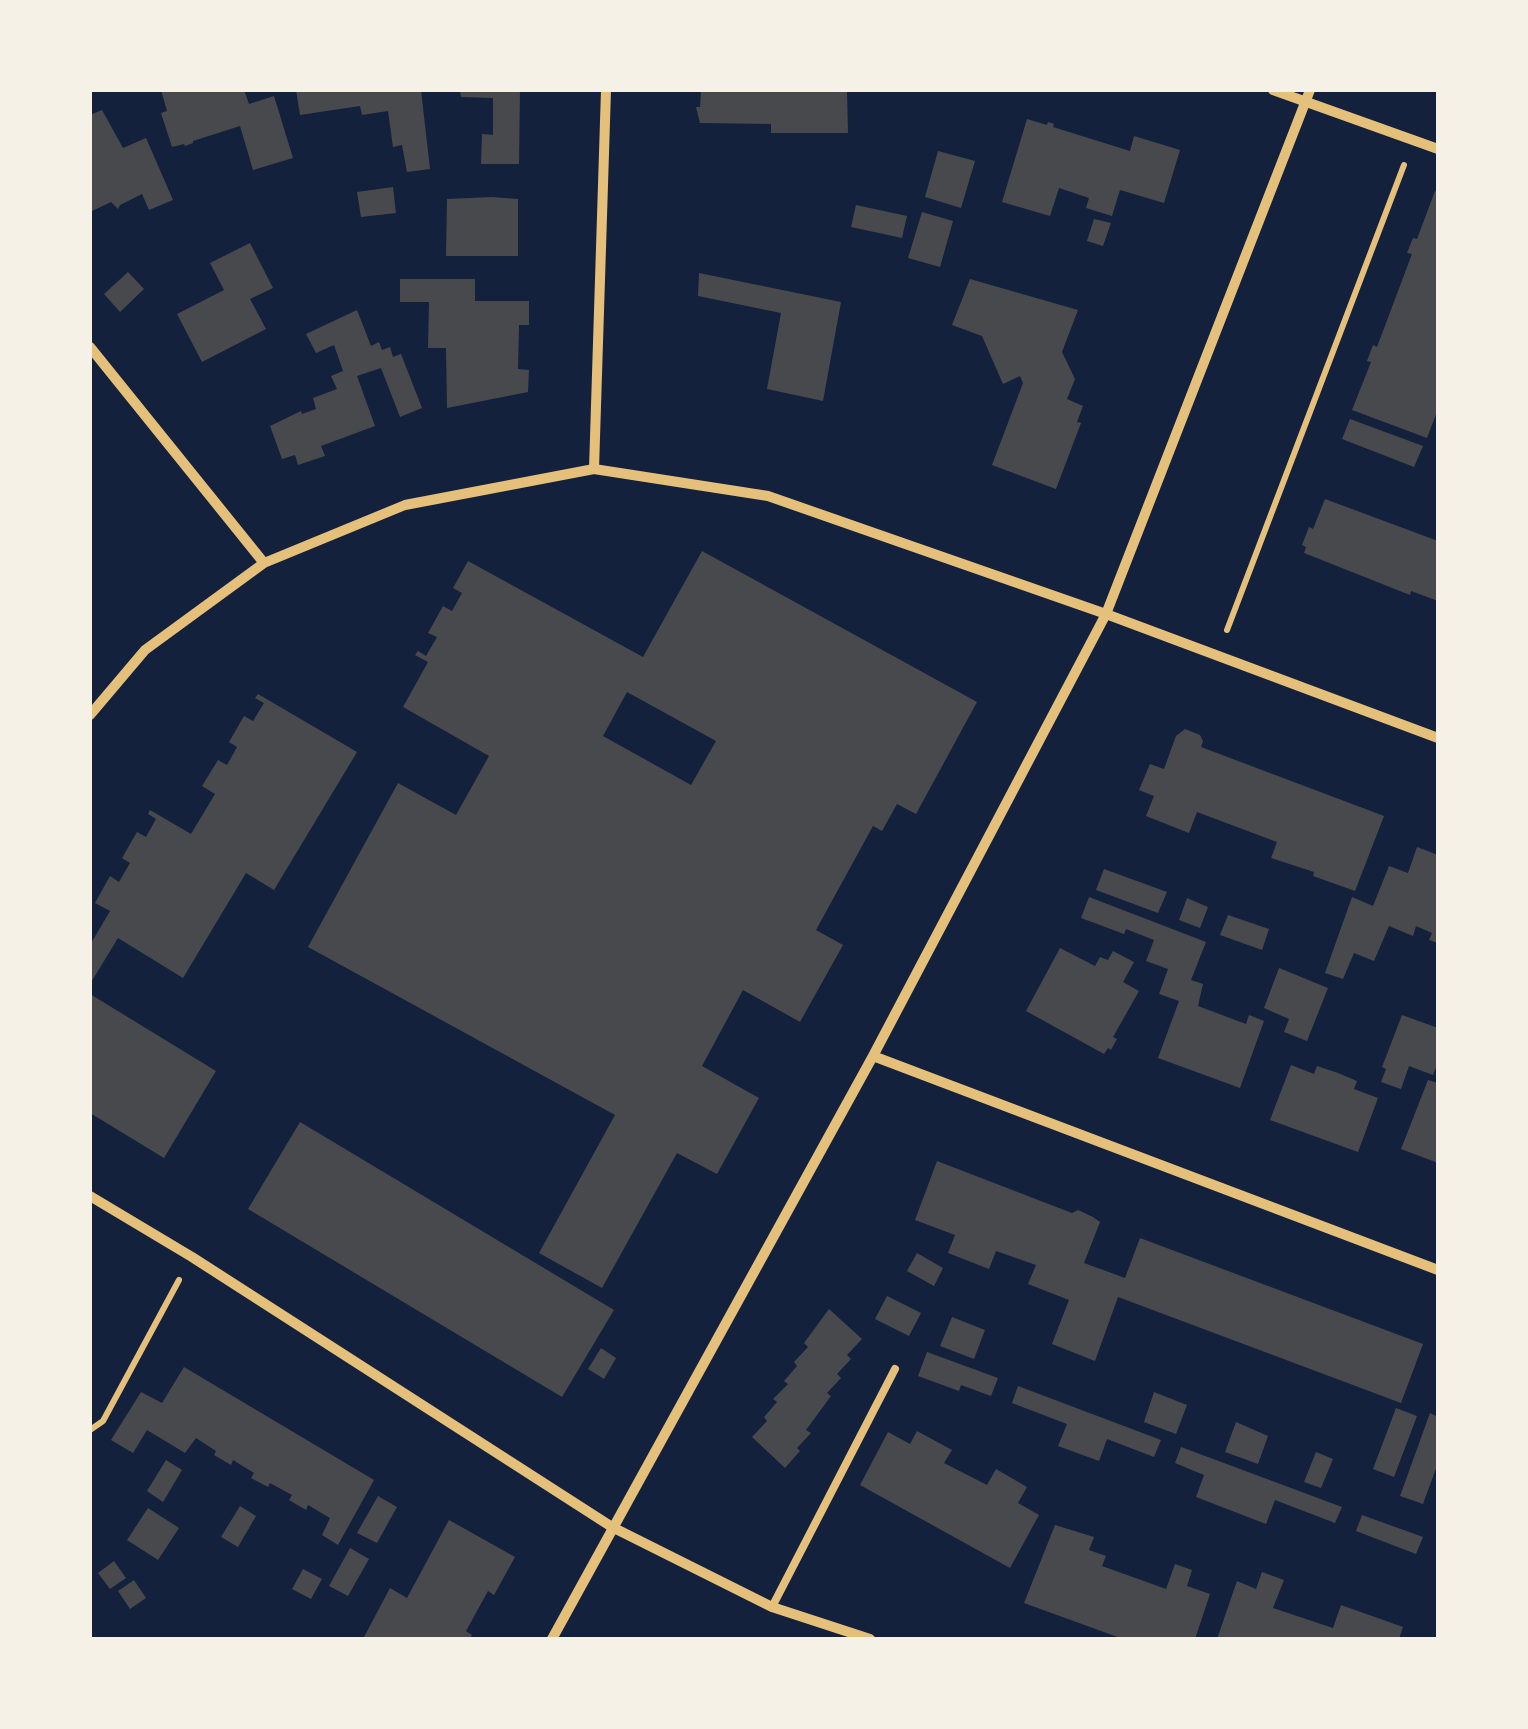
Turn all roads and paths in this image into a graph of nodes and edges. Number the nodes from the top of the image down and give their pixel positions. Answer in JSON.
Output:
{"nodes":[{"id":1,"x":606,"y":90,"type":"edge"},
{"id":2,"x":1273,"y":90,"type":"edge"},
{"id":3,"x":1308,"y":96,"type":"edge"},
{"id":4,"x":1413,"y":140,"type":"junction"},
{"id":5,"x":1438,"y":149,"type":"edge"},
{"id":6,"x":90,"y":348,"type":"edge"},
{"id":7,"x":594,"y":469,"type":"junction"},
{"id":8,"x":264,"y":563,"type":"junction"},
{"id":9,"x":1106,"y":614,"type":"junction"},
{"id":10,"x":1217,"y":656,"type":"junction"},
{"id":11,"x":90,"y":715,"type":"edge"},
{"id":12,"x":1438,"y":738,"type":"edge"},
{"id":13,"x":873,"y":1056,"type":"junction"},
{"id":14,"x":90,"y":1196,"type":"edge"},
{"id":15,"x":192,"y":1257,"type":"junction"},
{"id":16,"x":1438,"y":1270,"type":"edge"},
{"id":17,"x":895,"y":1369,"type":"dead end"},
{"id":18,"x":90,"y":1430,"type":"edge"},
{"id":19,"x":612,"y":1527,"type":"junction"},
{"id":20,"x":772,"y":1607,"type":"junction"},
{"id":21,"x":552,"y":1639,"type":"edge"},
{"id":22,"x":870,"y":1639,"type":"edge"}],
"edges":[{"from":1,"to":7,"type":"street"},
{"from":2,"to":3,"type":"street"},
{"from":3,"to":4,"type":"street"},
{"from":3,"to":9,"type":"street"},
{"from":4,"to":5,"type":"street"},
{"from":4,"to":10,"type":"path"},
{"from":6,"to":8,"type":"street"},
{"from":7,"to":8,"type":"street"},
{"from":7,"to":9,"type":"street"},
{"from":8,"to":11,"type":"street"},
{"from":9,"to":10,"type":"street"},
{"from":9,"to":13,"type":"street"},
{"from":10,"to":12,"type":"street"},
{"from":13,"to":16,"type":"street"},
{"from":13,"to":19,"type":"street"},
{"from":14,"to":15,"type":"street"},
{"from":15,"to":18,"type":"path"},
{"from":15,"to":19,"type":"street"},
{"from":17,"to":20,"type":"lane"},
{"from":19,"to":20,"type":"street"},
{"from":19,"to":21,"type":"street"},
{"from":20,"to":22,"type":"street"}]}
